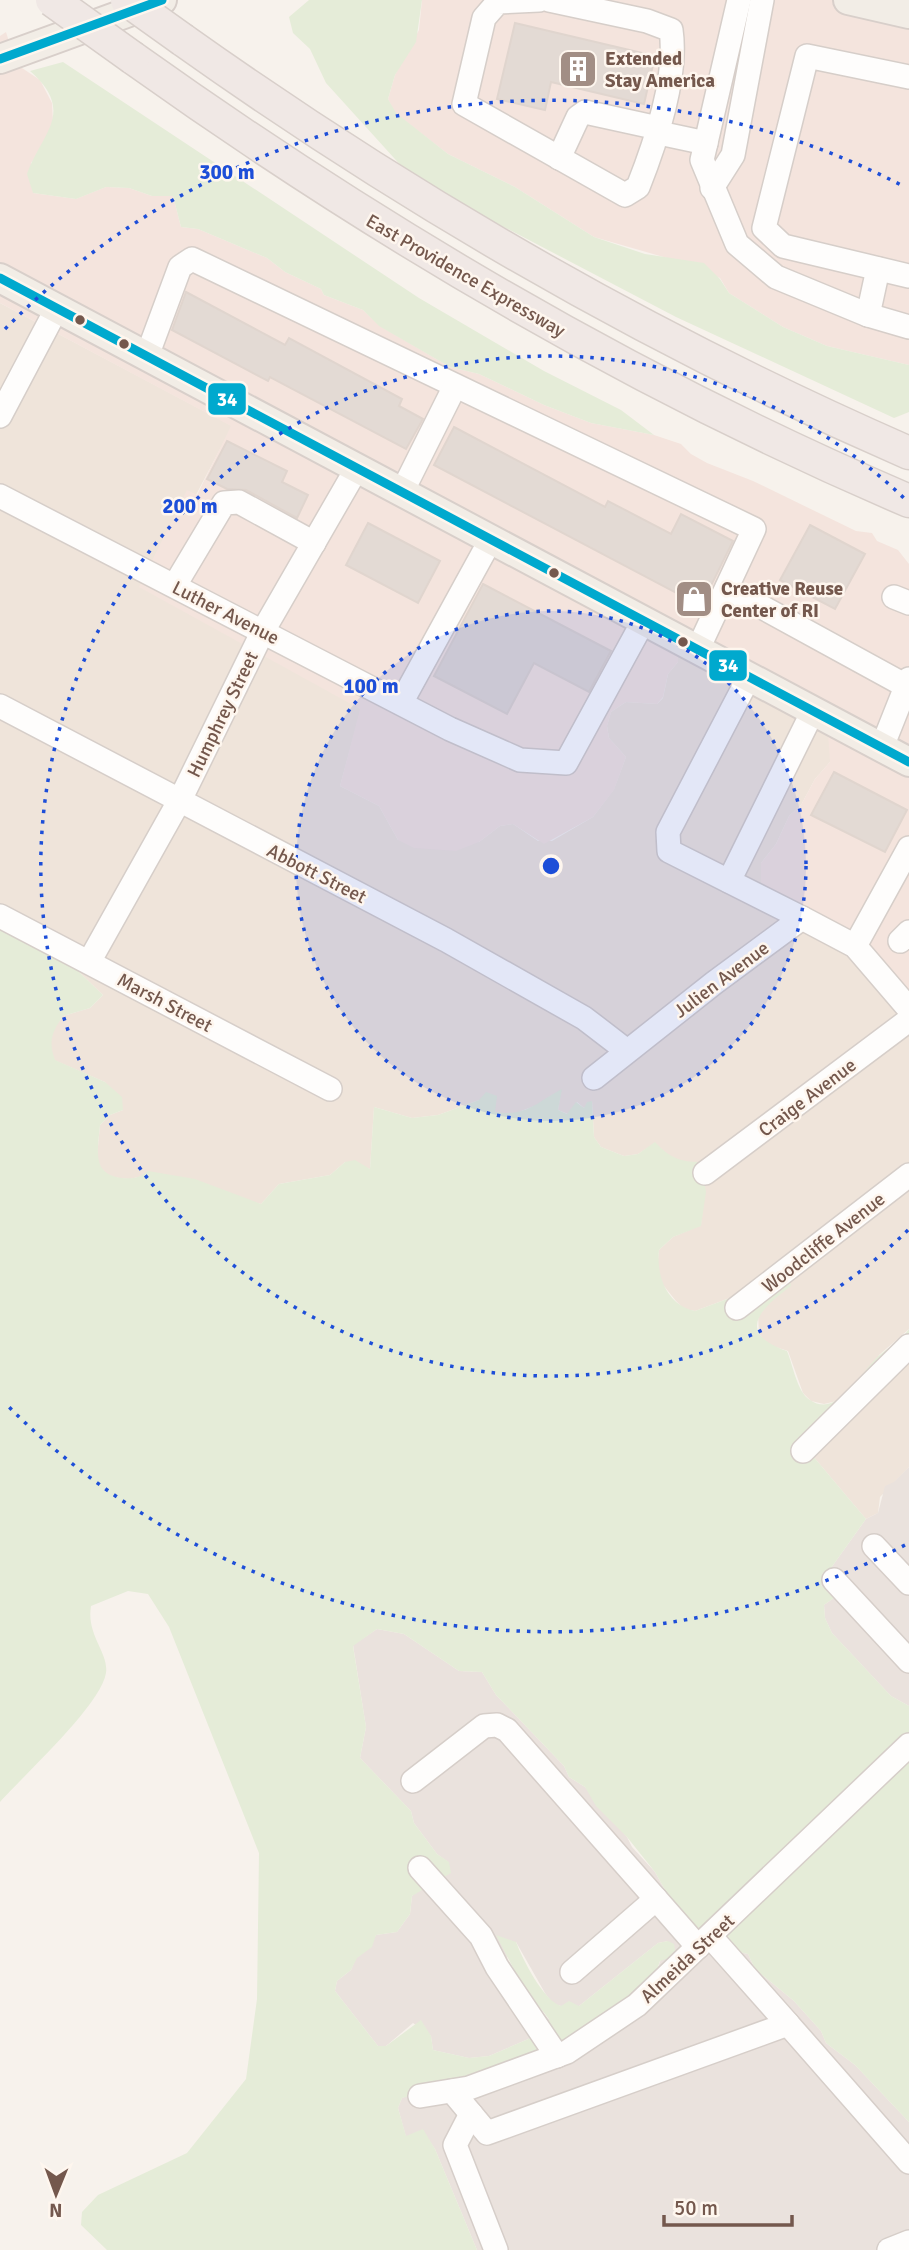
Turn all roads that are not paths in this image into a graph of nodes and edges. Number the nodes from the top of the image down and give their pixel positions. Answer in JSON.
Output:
{"nodes":[{"id":1,"x":52,"y":0,"type":"edge"},
{"id":2,"x":127,"y":0,"type":"edge"},
{"id":3,"x":162,"y":0,"type":"edge"},
{"id":4,"x":539,"y":0,"type":"edge"},
{"id":5,"x":549,"y":0,"type":"edge"},
{"id":6,"x":739,"y":0,"type":"edge"},
{"id":7,"x":762,"y":0,"type":"edge"},
{"id":8,"x":848,"y":0,"type":"edge"},
{"id":9,"x":909,"y":13,"type":"edge"},
{"id":10,"x":0,"y":59,"type":"edge"},
{"id":11,"x":909,"y":77,"type":"edge"},
{"id":12,"x":659,"y":133,"type":"junction"},
{"id":13,"x":706,"y":143,"type":"junction"},
{"id":14,"x":559,"y":158,"type":"junction"},
{"id":15,"x":712,"y":188,"type":"junction"},
{"id":16,"x":878,"y":269,"type":"junction"},
{"id":17,"x":909,"y":276,"type":"edge"},
{"id":18,"x":0,"y":278,"type":"edge"},
{"id":19,"x":57,"y":308,"type":"junction"},
{"id":20,"x":868,"y":315,"type":"junction"},
{"id":21,"x":909,"y":327,"type":"edge"},
{"id":22,"x":147,"y":356,"type":"junction"},
{"id":23,"x":455,"y":386,"type":"junction"},
{"id":24,"x":0,"y":416,"type":"edge"},
{"id":25,"x":909,"y":453,"type":"edge"},
{"id":26,"x":357,"y":468,"type":"junction"},
{"id":27,"x":402,"y":492,"type":"junction"},
{"id":28,"x":0,"y":496,"type":"edge"},
{"id":29,"x":909,"y":500,"type":"edge"},
{"id":30,"x":491,"y":539,"type":"junction"},
{"id":31,"x":314,"y":543,"type":"junction"},
{"id":32,"x":175,"y":585,"type":"junction"},
{"id":33,"x":727,"y":588,"type":"junction"},
{"id":34,"x":644,"y":620,"type":"junction"},
{"id":35,"x":263,"y":631,"type":"junction"},
{"id":36,"x":698,"y":649,"type":"junction"},
{"id":37,"x":749,"y":677,"type":"junction"},
{"id":38,"x":907,"y":682,"type":"edge"},
{"id":39,"x":401,"y":703,"type":"junction"},
{"id":40,"x":0,"y":706,"type":"edge"},
{"id":41,"x":813,"y":711,"type":"junction"},
{"id":42,"x":882,"y":747,"type":"junction"},
{"id":43,"x":909,"y":762,"type":"edge"},
{"id":44,"x":178,"y":802,"type":"junction"},
{"id":45,"x":906,"y":860,"type":"edge"},
{"id":46,"x":729,"y":881,"type":"junction"},
{"id":47,"x":0,"y":916,"type":"edge"},
{"id":48,"x":802,"y":918,"type":"junction"},
{"id":49,"x":855,"y":946,"type":"junction"},
{"id":50,"x":89,"y":962,"type":"junction"},
{"id":51,"x":909,"y":1009,"type":"edge"},
{"id":52,"x":909,"y":1020,"type":"edge"},
{"id":53,"x":627,"y":1051,"type":"junction"},
{"id":54,"x":594,"y":1078,"type":"dead end"},
{"id":55,"x":330,"y":1088,"type":"dead end"},
{"id":56,"x":705,"y":1173,"type":"dead end"},
{"id":57,"x":909,"y":1175,"type":"edge"},
{"id":58,"x":737,"y":1308,"type":"dead end"},
{"id":59,"x":909,"y":1346,"type":"edge"},
{"id":60,"x":803,"y":1451,"type":"dead end"},
{"id":61,"x":874,"y":1546,"type":"dead end"},
{"id":62,"x":834,"y":1580,"type":"dead end"},
{"id":63,"x":909,"y":1583,"type":"edge"},
{"id":64,"x":909,"y":1661,"type":"edge"},
{"id":65,"x":909,"y":1745,"type":"edge"},
{"id":66,"x":414,"y":1781,"type":"dead end"},
{"id":67,"x":420,"y":1868,"type":"dead end"},
{"id":68,"x":656,"y":1899,"type":"junction"},
{"id":69,"x":704,"y":1942,"type":"junction"},
{"id":70,"x":572,"y":1972,"type":"dead end"},
{"id":71,"x":789,"y":2024,"type":"junction"},
{"id":72,"x":557,"y":2056,"type":"junction"},
{"id":73,"x":452,"y":2091,"type":"junction"},
{"id":74,"x":421,"y":2096,"type":"dead end"},
{"id":75,"x":471,"y":2114,"type":"junction"},
{"id":76,"x":909,"y":2162,"type":"edge"},
{"id":77,"x":909,"y":2242,"type":"edge"},
{"id":78,"x":496,"y":2250,"type":"edge"},
{"id":79,"x":889,"y":2250,"type":"edge"}],
"edges":[{"from":1,"to":29,"type":"highway","name":"East Providence Expressway","bridge":true},
{"from":2,"to":25,"type":"highway","bridge":true},
{"from":3,"to":10,"type":"main road"},
{"from":4,"to":14,"type":"street"},
{"from":5,"to":12,"type":"street"},
{"from":6,"to":13,"type":"street"},
{"from":7,"to":15,"type":"street"},
{"from":8,"to":9,"type":"main road"},
{"from":11,"to":16,"type":"street"},
{"from":12,"to":13,"type":"street"},
{"from":12,"to":14,"type":"street"},
{"from":12,"to":14,"type":"street"},
{"from":13,"to":15,"type":"street"},
{"from":15,"to":20,"type":"street"},
{"from":16,"to":17,"type":"street"},
{"from":16,"to":20,"type":"street"},
{"from":18,"to":19,"type":"main road"},
{"from":19,"to":22,"type":"main road"},
{"from":19,"to":24,"type":"street"},
{"from":20,"to":21,"type":"street"},
{"from":22,"to":23,"type":"street"},
{"from":22,"to":26,"type":"main road"},
{"from":23,"to":27,"type":"street"},
{"from":23,"to":33,"type":"street"},
{"from":26,"to":27,"type":"main road"},
{"from":26,"to":31,"type":"street","name":"Humphrey Street"},
{"from":27,"to":30,"type":"main road"},
{"from":28,"to":32,"type":"street","name":"Luther Avenue"},
{"from":30,"to":34,"type":"main road"},
{"from":30,"to":39,"type":"street"},
{"from":31,"to":32,"type":"street"},
{"from":31,"to":35,"type":"street","name":"Humphrey Street"},
{"from":32,"to":35,"type":"street","name":"Luther Avenue"},
{"from":33,"to":36,"type":"street"},
{"from":33,"to":38,"type":"street"},
{"from":34,"to":36,"type":"main road"},
{"from":34,"to":39,"type":"street","name":"Luther Avenue"},
{"from":35,"to":39,"type":"street","name":"Luther Avenue"},
{"from":35,"to":44,"type":"street","name":"Humphrey Street"},
{"from":36,"to":37,"type":"main road"},
{"from":37,"to":41,"type":"main road"},
{"from":37,"to":46,"type":"street"},
{"from":38,"to":42,"type":"street"},
{"from":40,"to":44,"type":"street","name":"Abbott Street"},
{"from":41,"to":42,"type":"main road"},
{"from":41,"to":46,"type":"street"},
{"from":42,"to":43,"type":"main road"},
{"from":44,"to":50,"type":"street","name":"Humphrey Street"},
{"from":44,"to":53,"type":"street","name":"Abbott Street"},
{"from":45,"to":49,"type":"street"},
{"from":46,"to":48,"type":"street"},
{"from":47,"to":50,"type":"street","name":"Marsh Street"},
{"from":48,"to":49,"type":"street"},
{"from":48,"to":53,"type":"street","name":"Julien Avenue"},
{"from":49,"to":51,"type":"street"},
{"from":50,"to":55,"type":"street","name":"Marsh Street"},
{"from":52,"to":56,"type":"street","name":"Craige Avenue"},
{"from":53,"to":54,"type":"street","name":"Julien Avenue"},
{"from":57,"to":58,"type":"street","name":"Woodcliffe Avenue"},
{"from":59,"to":60,"type":"street"},
{"from":61,"to":63,"type":"street"},
{"from":62,"to":64,"type":"street"},
{"from":65,"to":69,"type":"street","name":"Almeida Street"},
{"from":66,"to":68,"type":"street"},
{"from":67,"to":72,"type":"street"},
{"from":68,"to":69,"type":"street"},
{"from":68,"to":70,"type":"street"},
{"from":69,"to":71,"type":"street"},
{"from":69,"to":72,"type":"street","name":"Almeida Street"},
{"from":71,"to":75,"type":"street"},
{"from":71,"to":76,"type":"street"},
{"from":72,"to":73,"type":"street","name":"Almeida Street"},
{"from":73,"to":74,"type":"street","name":"Almeida Street"},
{"from":73,"to":75,"type":"street"},
{"from":75,"to":78,"type":"street"},
{"from":77,"to":79,"type":"street"}]}
